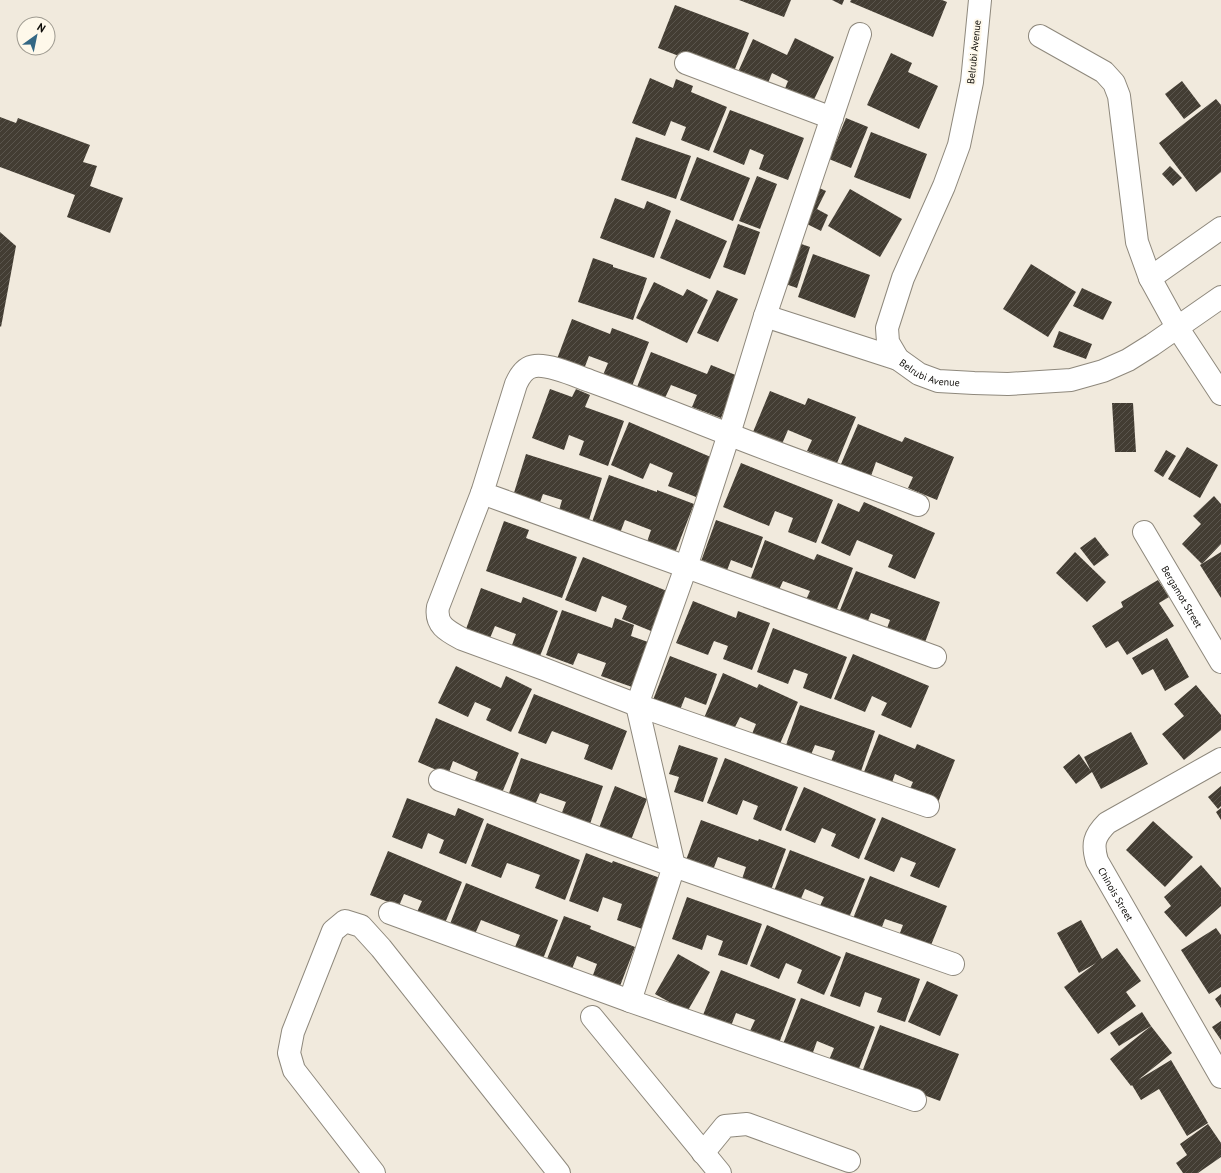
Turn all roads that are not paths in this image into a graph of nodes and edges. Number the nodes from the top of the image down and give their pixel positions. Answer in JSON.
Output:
{"nodes":[{"id":1,"x":980,"y":0,"type":"edge"},
{"id":2,"x":860,"y":34,"type":"dead end"},
{"id":3,"x":1040,"y":36,"type":"dead end"},
{"id":4,"x":686,"y":63,"type":"dead end"},
{"id":5,"x":832,"y":118,"type":"junction"},
{"id":6,"x":1221,"y":228,"type":"edge"},
{"id":7,"x":1150,"y":278,"type":"junction"},
{"id":8,"x":1221,"y":297,"type":"edge"},
{"id":9,"x":765,"y":316,"type":"junction"},
{"id":10,"x":1177,"y":327,"type":"junction"},
{"id":11,"x":898,"y":359,"type":"junction"},
{"id":12,"x":1221,"y":394,"type":"edge"},
{"id":13,"x":729,"y":434,"type":"junction"},
{"id":14,"x":482,"y":493,"type":"junction"},
{"id":15,"x":918,"y":505,"type":"dead end"},
{"id":16,"x":1144,"y":532,"type":"dead end"},
{"id":17,"x":686,"y":567,"type":"junction"},
{"id":18,"x":935,"y":657,"type":"dead end"},
{"id":19,"x":1221,"y":662,"type":"edge"},
{"id":20,"x":637,"y":705,"type":"junction"},
{"id":21,"x":1221,"y":759,"type":"edge"},
{"id":22,"x":440,"y":780,"type":"dead end"},
{"id":23,"x":928,"y":806,"type":"dead end"},
{"id":24,"x":674,"y":866,"type":"junction"},
{"id":25,"x":390,"y":913,"type":"dead end"},
{"id":26,"x":953,"y":964,"type":"dead end"},
{"id":27,"x":630,"y":1000,"type":"junction"},
{"id":28,"x":592,"y":1017,"type":"dead end"},
{"id":29,"x":1221,"y":1077,"type":"edge"},
{"id":30,"x":915,"y":1100,"type":"dead end"},
{"id":31,"x":703,"y":1153,"type":"junction"},
{"id":32,"x":849,"y":1161,"type":"dead end"},
{"id":33,"x":374,"y":1173,"type":"edge"},
{"id":34,"x":559,"y":1173,"type":"edge"},
{"id":35,"x":720,"y":1173,"type":"edge"}],
"edges":[{"from":1,"to":11,"type":"street","name":"Belrubi Avenue"},
{"from":2,"to":5,"type":"street"},
{"from":3,"to":7,"type":"street"},
{"from":4,"to":5,"type":"street"},
{"from":5,"to":9,"type":"street"},
{"from":6,"to":7,"type":"street"},
{"from":7,"to":10,"type":"street"},
{"from":8,"to":10,"type":"street","name":"Belrubi Avenue"},
{"from":9,"to":11,"type":"street"},
{"from":9,"to":13,"type":"street"},
{"from":10,"to":11,"type":"street","name":"Belrubi Avenue"},
{"from":10,"to":12,"type":"street"},
{"from":13,"to":14,"type":"street"},
{"from":13,"to":15,"type":"street"},
{"from":13,"to":17,"type":"street"},
{"from":14,"to":17,"type":"street"},
{"from":14,"to":20,"type":"street"},
{"from":16,"to":19,"type":"street","name":"Bergamot Street"},
{"from":17,"to":18,"type":"street"},
{"from":17,"to":20,"type":"street"},
{"from":20,"to":23,"type":"street"},
{"from":20,"to":24,"type":"street"},
{"from":21,"to":29,"type":"street","name":"Chinois Street"},
{"from":22,"to":24,"type":"street"},
{"from":24,"to":26,"type":"street"},
{"from":24,"to":27,"type":"street"},
{"from":25,"to":27,"type":"street"},
{"from":27,"to":30,"type":"street"},
{"from":28,"to":31,"type":"street"},
{"from":31,"to":32,"type":"street"},
{"from":31,"to":35,"type":"street"},
{"from":33,"to":34,"type":"street"}]}
